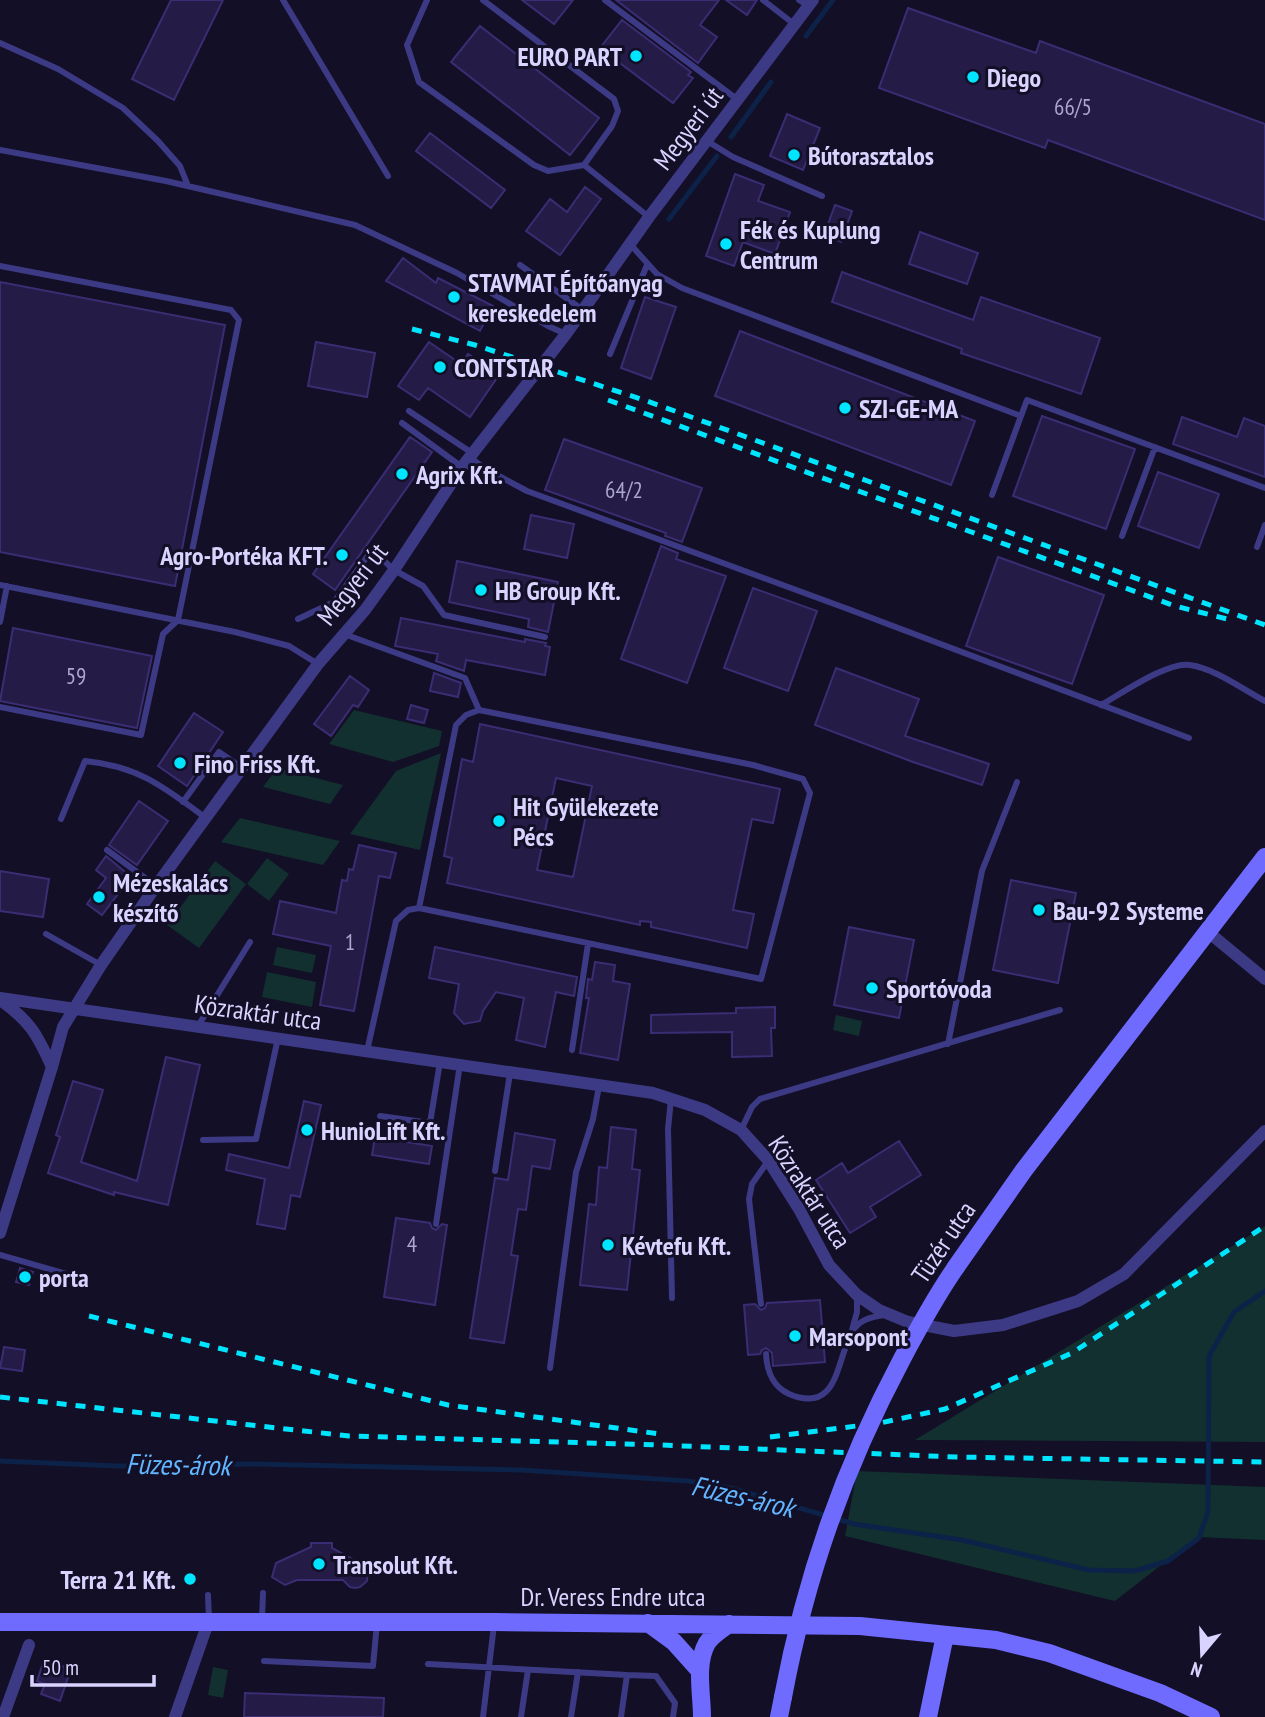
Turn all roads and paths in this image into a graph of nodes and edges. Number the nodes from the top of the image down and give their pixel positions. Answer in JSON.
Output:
{"nodes":[{"id":1,"x":283,"y":0,"type":"edge"},
{"id":2,"x":427,"y":0,"type":"edge"},
{"id":3,"x":483,"y":0,"type":"edge"},
{"id":4,"x":605,"y":0,"type":"edge"},
{"id":5,"x":763,"y":0,"type":"edge"},
{"id":6,"x":807,"y":2,"type":"edge"},
{"id":7,"x":795,"y":25,"type":"junction"},
{"id":8,"x":0,"y":43,"type":"edge"},
{"id":9,"x":738,"y":100,"type":"junction"},
{"id":10,"x":707,"y":141,"type":"junction"},
{"id":11,"x":0,"y":150,"type":"edge"},
{"id":12,"x":584,"y":165,"type":"junction"},
{"id":13,"x":387,"y":176,"type":"dead end"},
{"id":14,"x":188,"y":186,"type":"junction"},
{"id":15,"x":822,"y":196,"type":"dead end"},
{"id":16,"x":649,"y":217,"type":"junction"},
{"id":17,"x":631,"y":244,"type":"junction"},
{"id":18,"x":520,"y":265,"type":"dead end"},
{"id":19,"x":647,"y":265,"type":"junction"},
{"id":20,"x":0,"y":266,"type":"edge"},
{"id":21,"x":583,"y":310,"type":"junction"},
{"id":22,"x":566,"y":334,"type":"junction"},
{"id":23,"x":610,"y":354,"type":"dead end"},
{"id":24,"x":410,"y":411,"type":"dead end"},
{"id":25,"x":1021,"y":416,"type":"junction"},
{"id":26,"x":402,"y":423,"type":"dead end"},
{"id":27,"x":1155,"y":447,"type":"junction"},
{"id":28,"x":468,"y":459,"type":"junction"},
{"id":29,"x":1265,"y":488,"type":"edge"},
{"id":30,"x":992,"y":495,"type":"dead end"},
{"id":31,"x":1265,"y":525,"type":"edge"},
{"id":32,"x":1122,"y":536,"type":"dead end"},
{"id":33,"x":1257,"y":547,"type":"dead end"},
{"id":34,"x":394,"y":569,"type":"junction"},
{"id":35,"x":3,"y":585,"type":"edge"},
{"id":36,"x":0,"y":591,"type":"edge"},
{"id":37,"x":298,"y":619,"type":"dead end"},
{"id":38,"x":178,"y":620,"type":"junction"},
{"id":39,"x":0,"y":622,"type":"edge"},
{"id":40,"x":344,"y":634,"type":"junction"},
{"id":41,"x":545,"y":637,"type":"dead end"},
{"id":42,"x":318,"y":664,"type":"junction"},
{"id":43,"x":1265,"y":701,"type":"edge"},
{"id":44,"x":1101,"y":705,"type":"junction"},
{"id":45,"x":0,"y":707,"type":"edge"},
{"id":46,"x":479,"y":710,"type":"junction"},
{"id":47,"x":1189,"y":738,"type":"dead end"},
{"id":48,"x":242,"y":767,"type":"junction"},
{"id":49,"x":1017,"y":782,"type":"dead end"},
{"id":50,"x":183,"y":802,"type":"junction"},
{"id":51,"x":206,"y":818,"type":"junction"},
{"id":52,"x":61,"y":819,"type":"dead end"},
{"id":53,"x":107,"y":850,"type":"dead end"},
{"id":54,"x":1265,"y":857,"type":"edge"},
{"id":55,"x":156,"y":886,"type":"junction"},
{"id":56,"x":419,"y":908,"type":"junction"},
{"id":57,"x":1207,"y":931,"type":"junction"},
{"id":58,"x":46,"y":934,"type":"dead end"},
{"id":59,"x":250,"y":942,"type":"dead end"},
{"id":60,"x":588,"y":944,"type":"junction"},
{"id":61,"x":101,"y":965,"type":"junction"},
{"id":62,"x":1265,"y":979,"type":"edge"},
{"id":63,"x":0,"y":999,"type":"edge"},
{"id":64,"x":76,"y":1008,"type":"junction"},
{"id":65,"x":1060,"y":1010,"type":"dead end"},
{"id":66,"x":198,"y":1026,"type":"junction"},
{"id":67,"x":373,"y":1027,"type":"junction"},
{"id":68,"x":383,"y":1028,"type":"dead end"},
{"id":69,"x":278,"y":1038,"type":"junction"},
{"id":70,"x":948,"y":1044,"type":"junction"},
{"id":71,"x":572,"y":1050,"type":"dead end"},
{"id":72,"x":367,"y":1051,"type":"junction"},
{"id":73,"x":440,"y":1062,"type":"junction"},
{"id":74,"x":460,"y":1065,"type":"junction"},
{"id":75,"x":52,"y":1067,"type":"junction"},
{"id":76,"x":510,"y":1073,"type":"junction"},
{"id":77,"x":599,"y":1086,"type":"junction"},
{"id":78,"x":671,"y":1099,"type":"junction"},
{"id":79,"x":380,"y":1116,"type":"dead end"},
{"id":80,"x":741,"y":1130,"type":"junction"},
{"id":81,"x":1265,"y":1131,"type":"edge"},
{"id":82,"x":203,"y":1140,"type":"dead end"},
{"id":83,"x":768,"y":1160,"type":"junction"},
{"id":84,"x":495,"y":1171,"type":"dead end"},
{"id":85,"x":436,"y":1224,"type":"dead end"},
{"id":86,"x":0,"y":1233,"type":"edge"},
{"id":87,"x":0,"y":1255,"type":"edge"},
{"id":88,"x":84,"y":1279,"type":"dead end"},
{"id":89,"x":857,"y":1295,"type":"junction"},
{"id":90,"x":673,"y":1298,"type":"dead end"},
{"id":91,"x":761,"y":1304,"type":"dead end"},
{"id":92,"x":889,"y":1314,"type":"junction"},
{"id":93,"x":852,"y":1332,"type":"junction"},
{"id":94,"x":766,"y":1354,"type":"dead end"},
{"id":95,"x":550,"y":1368,"type":"dead end"},
{"id":96,"x":263,"y":1594,"type":"dead end"},
{"id":97,"x":208,"y":1595,"type":"dead end"},
{"id":98,"x":209,"y":1620,"type":"junction"},
{"id":99,"x":262,"y":1621,"type":"junction"},
{"id":100,"x":0,"y":1622,"type":"edge"},
{"id":101,"x":377,"y":1622,"type":"junction"},
{"id":102,"x":495,"y":1622,"type":"junction"},
{"id":103,"x":648,"y":1623,"type":"junction"},
{"id":104,"x":729,"y":1624,"type":"junction"},
{"id":105,"x":945,"y":1635,"type":"junction"},
{"id":106,"x":29,"y":1645,"type":"dead end"},
{"id":107,"x":264,"y":1661,"type":"dead end"},
{"id":108,"x":428,"y":1664,"type":"dead end"},
{"id":109,"x":489,"y":1667,"type":"junction"},
{"id":110,"x":528,"y":1670,"type":"junction"},
{"id":111,"x":700,"y":1671,"type":"junction"},
{"id":112,"x":578,"y":1672,"type":"junction"},
{"id":113,"x":627,"y":1675,"type":"junction"},
{"id":114,"x":3,"y":1717,"type":"edge"},
{"id":115,"x":175,"y":1717,"type":"edge"},
{"id":116,"x":483,"y":1717,"type":"edge"},
{"id":117,"x":521,"y":1717,"type":"edge"},
{"id":118,"x":571,"y":1717,"type":"edge"},
{"id":119,"x":621,"y":1717,"type":"edge"},
{"id":120,"x":673,"y":1717,"type":"edge"},
{"id":121,"x":702,"y":1717,"type":"edge"},
{"id":122,"x":779,"y":1717,"type":"edge"},
{"id":123,"x":928,"y":1717,"type":"edge"},
{"id":124,"x":1211,"y":1717,"type":"edge"}],
"edges":[{"from":1,"to":13,"type":"lane"},
{"from":2,"to":12,"type":"lane"},
{"from":3,"to":12,"type":"lane"},
{"from":4,"to":9,"type":"lane"},
{"from":5,"to":7,"type":"lane"},
{"from":6,"to":7,"type":"street","name":"Megyeri út"},
{"from":7,"to":9,"type":"street","name":"Megyeri út"},
{"from":8,"to":14,"type":"lane"},
{"from":9,"to":10,"type":"street","name":"Megyeri út"},
{"from":10,"to":15,"type":"lane"},
{"from":10,"to":16,"type":"street","name":"Megyeri út"},
{"from":11,"to":14,"type":"lane"},
{"from":12,"to":16,"type":"lane"},
{"from":14,"to":22,"type":"lane"},
{"from":16,"to":17,"type":"street","name":"Megyeri út"},
{"from":17,"to":19,"type":"lane"},
{"from":17,"to":21,"type":"street","name":"Megyeri út"},
{"from":18,"to":21,"type":"lane"},
{"from":19,"to":23,"type":"lane"},
{"from":19,"to":25,"type":"lane"},
{"from":20,"to":38,"type":"lane"},
{"from":21,"to":22,"type":"street","name":"Megyeri út"},
{"from":22,"to":28,"type":"street","name":"Megyeri út"},
{"from":24,"to":28,"type":"lane"},
{"from":25,"to":27,"type":"lane"},
{"from":25,"to":30,"type":"lane"},
{"from":26,"to":28,"type":"lane"},
{"from":27,"to":29,"type":"lane"},
{"from":27,"to":32,"type":"lane"},
{"from":28,"to":34,"type":"street","name":"Megyeri út"},
{"from":28,"to":44,"type":"lane"},
{"from":31,"to":33,"type":"lane"},
{"from":34,"to":37,"type":"lane"},
{"from":34,"to":40,"type":"street","name":"Megyeri út"},
{"from":34,"to":41,"type":"lane"},
{"from":35,"to":36,"type":"lane"},
{"from":35,"to":38,"type":"lane"},
{"from":35,"to":39,"type":"lane"},
{"from":38,"to":42,"type":"lane"},
{"from":38,"to":45,"type":"lane"},
{"from":40,"to":42,"type":"street","name":"Megyeri út"},
{"from":40,"to":46,"type":"lane"},
{"from":42,"to":48,"type":"street","name":"Megyeri út"},
{"from":43,"to":44,"type":"lane"},
{"from":44,"to":47,"type":"lane"},
{"from":46,"to":56,"type":"lane"},
{"from":46,"to":60,"type":"lane"},
{"from":48,"to":50,"type":"lane"},
{"from":48,"to":51,"type":"street","name":"Megyeri út"},
{"from":49,"to":70,"type":"lane"},
{"from":50,"to":51,"type":"lane"},
{"from":50,"to":52,"type":"lane"},
{"from":51,"to":55,"type":"street","name":"Megyeri út"},
{"from":53,"to":55,"type":"lane"},
{"from":54,"to":57,"type":"street","name":"Tüzér utca"},
{"from":55,"to":61,"type":"street","name":"Megyeri út"},
{"from":56,"to":60,"type":"lane"},
{"from":56,"to":67,"type":"lane"},
{"from":57,"to":62,"type":"street"},
{"from":57,"to":122,"type":"street","name":"Tüzér utca","bridge":true},
{"from":58,"to":61,"type":"lane"},
{"from":59,"to":66,"type":"lane"},
{"from":60,"to":71,"type":"lane"},
{"from":61,"to":64,"type":"street","name":"Megyeri út"},
{"from":63,"to":64,"type":"street","name":"Közraktár utca"},
{"from":63,"to":75,"type":"street"},
{"from":64,"to":66,"type":"street","name":"Közraktár utca"},
{"from":64,"to":75,"type":"street","name":"Megyeri út"},
{"from":65,"to":70,"type":"lane"},
{"from":66,"to":69,"type":"street","name":"Közraktár utca"},
{"from":67,"to":68,"type":"lane"},
{"from":67,"to":72,"type":"lane"},
{"from":69,"to":72,"type":"street","name":"Közraktár utca"},
{"from":69,"to":82,"type":"lane"},
{"from":70,"to":80,"type":"lane"},
{"from":72,"to":73,"type":"street","name":"Közraktár utca"},
{"from":73,"to":74,"type":"street","name":"Közraktár utca"},
{"from":73,"to":79,"type":"lane"},
{"from":74,"to":76,"type":"street","name":"Közraktár utca"},
{"from":74,"to":85,"type":"lane"},
{"from":75,"to":86,"type":"street","name":"Megyeri út"},
{"from":76,"to":77,"type":"street","name":"Közraktár utca"},
{"from":76,"to":84,"type":"lane"},
{"from":77,"to":78,"type":"street","name":"Közraktár utca"},
{"from":77,"to":95,"type":"lane"},
{"from":78,"to":80,"type":"street","name":"Közraktár utca"},
{"from":78,"to":90,"type":"lane"},
{"from":80,"to":83,"type":"street","name":"Közraktár utca"},
{"from":81,"to":92,"type":"street","name":"Közraktár utca"},
{"from":83,"to":89,"type":"street","name":"Közraktár utca"},
{"from":83,"to":91,"type":"lane"},
{"from":87,"to":88,"type":"lane"},
{"from":89,"to":92,"type":"street","name":"Közraktár utca"},
{"from":89,"to":93,"type":"lane"},
{"from":92,"to":93,"type":"lane"},
{"from":93,"to":94,"type":"lane"},
{"from":96,"to":99,"type":"lane"},
{"from":97,"to":98,"type":"lane"},
{"from":98,"to":99,"type":"street","name":"Dr. Veress Endre utca"},
{"from":98,"to":100,"type":"street","name":"Dr. Veress Endre utca"},
{"from":98,"to":115,"type":"street"},
{"from":99,"to":101,"type":"street","name":"Dr. Veress Endre utca"},
{"from":101,"to":102,"type":"street","name":"Dr. Veress Endre utca"},
{"from":101,"to":107,"type":"lane"},
{"from":102,"to":103,"type":"street","name":"Dr. Veress Endre utca"},
{"from":102,"to":109,"type":"lane"},
{"from":103,"to":104,"type":"street","name":"Dr. Veress Endre utca"},
{"from":103,"to":111,"type":"street"},
{"from":104,"to":105,"type":"street","name":"Dr. Veress Endre utca"},
{"from":104,"to":111,"type":"street"},
{"from":105,"to":123,"type":"street"},
{"from":105,"to":124,"type":"street","name":"Dr. Veress Endre utca"},
{"from":106,"to":114,"type":"street"},
{"from":108,"to":109,"type":"lane"},
{"from":109,"to":110,"type":"lane"},
{"from":109,"to":116,"type":"lane"},
{"from":110,"to":112,"type":"lane"},
{"from":110,"to":117,"type":"lane"},
{"from":111,"to":121,"type":"street"},
{"from":112,"to":113,"type":"lane"},
{"from":112,"to":118,"type":"lane"},
{"from":113,"to":119,"type":"lane"},
{"from":113,"to":120,"type":"lane"}]}
